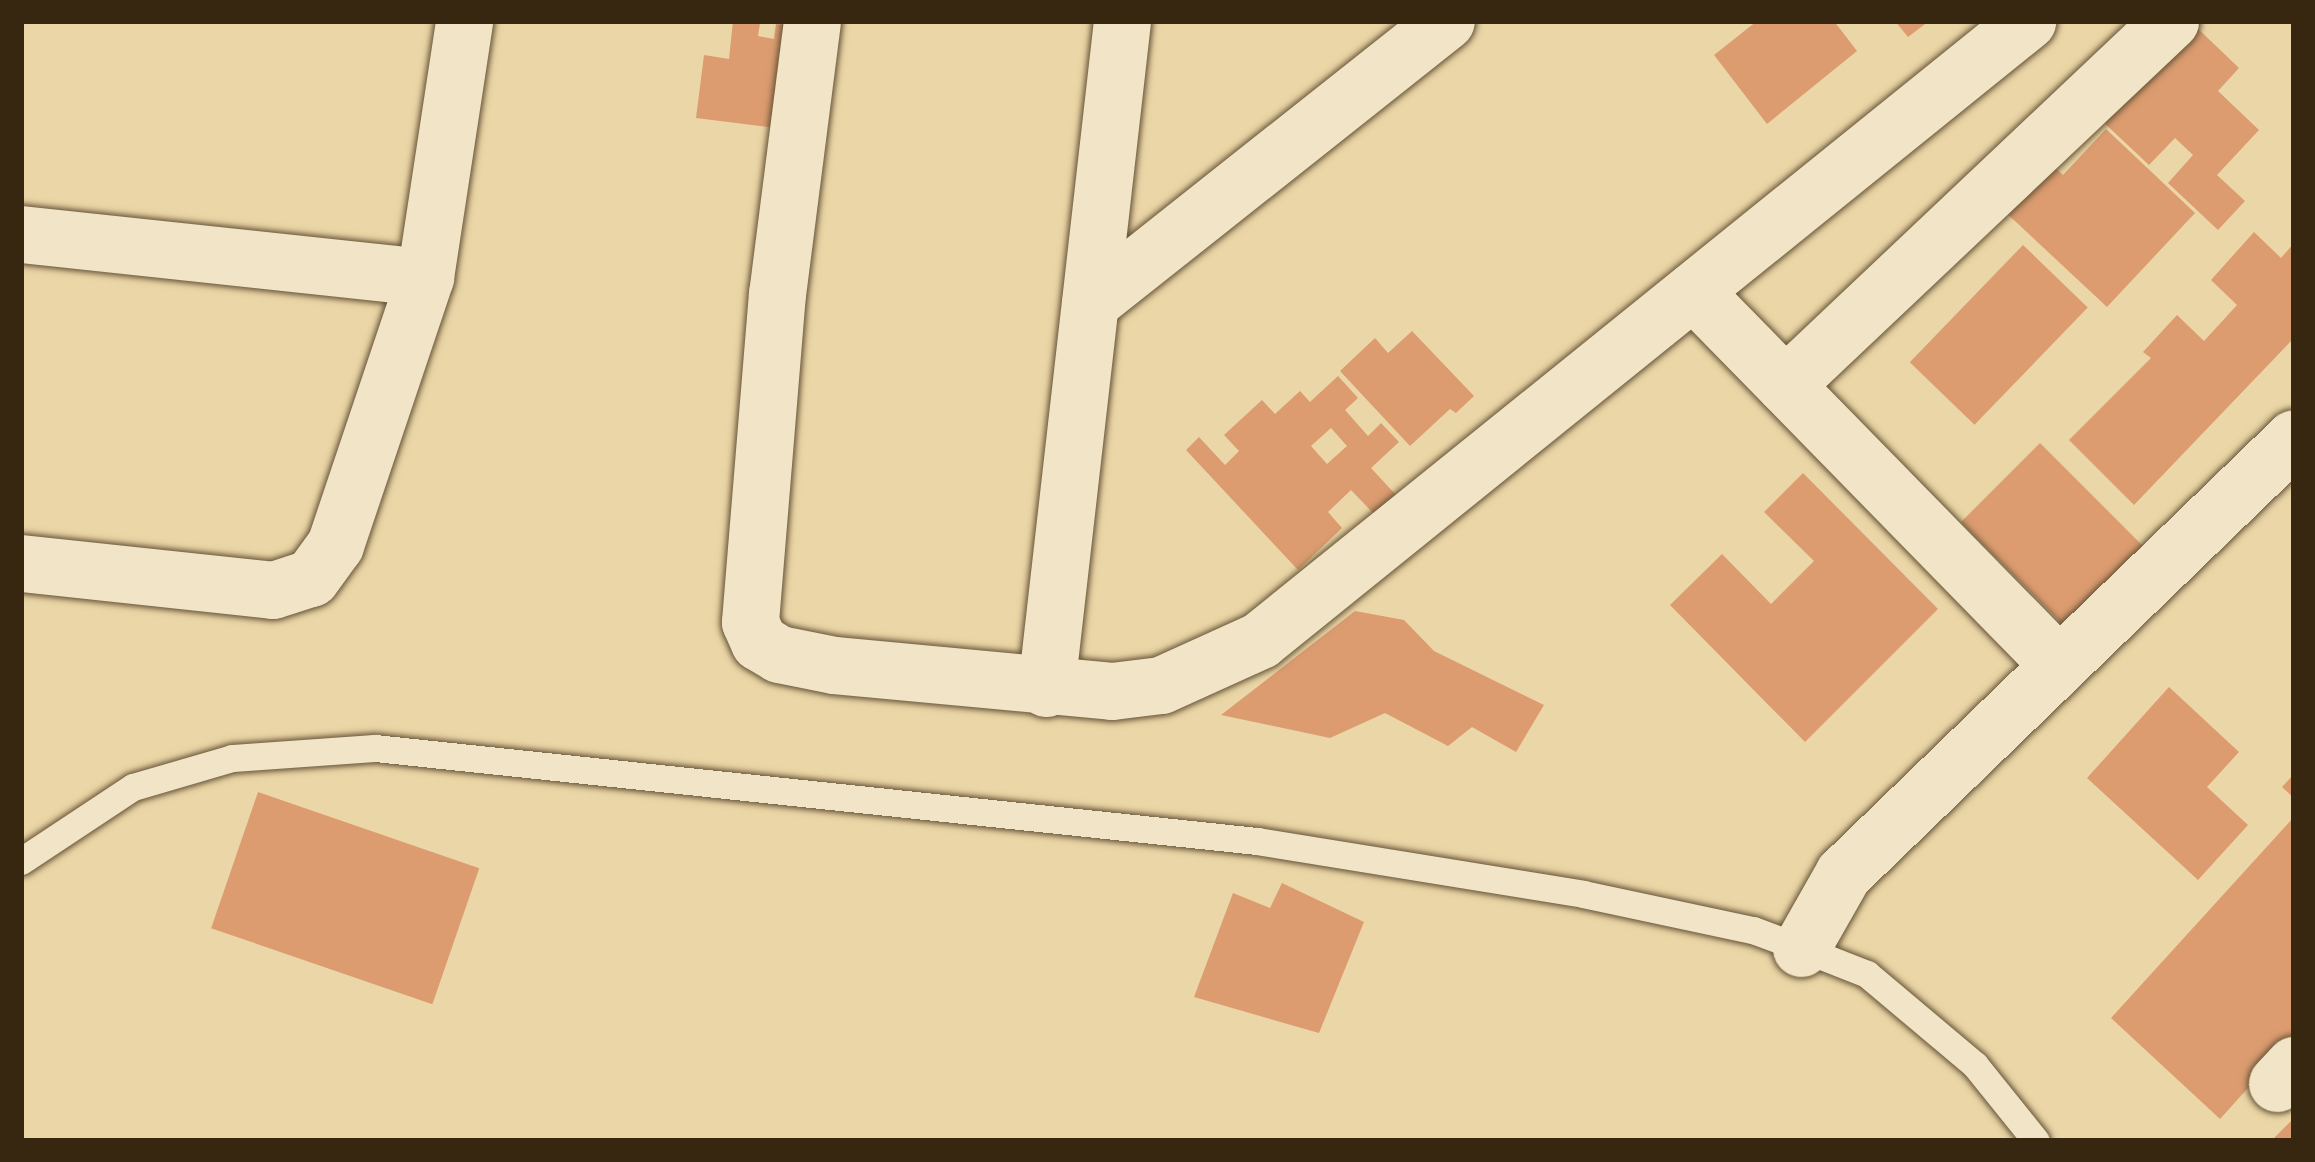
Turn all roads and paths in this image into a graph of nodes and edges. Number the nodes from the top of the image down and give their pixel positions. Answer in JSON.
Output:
{"nodes":[{"id":1,"x":464,"y":21,"type":"edge"},
{"id":2,"x":812,"y":21,"type":"edge"},
{"id":3,"x":1122,"y":21,"type":"edge"},
{"id":4,"x":1446,"y":21,"type":"edge"},
{"id":5,"x":2027,"y":21,"type":"edge"},
{"id":6,"x":2170,"y":21,"type":"edge"},
{"id":7,"x":21,"y":234,"type":"edge"},
{"id":8,"x":425,"y":277,"type":"junction"},
{"id":9,"x":1693,"y":291,"type":"junction"},
{"id":10,"x":1090,"y":302,"type":"junction"},
{"id":11,"x":1785,"y":385,"type":"junction"},
{"id":12,"x":2294,"y":438,"type":"edge"},
{"id":13,"x":21,"y":563,"type":"edge"},
{"id":14,"x":2059,"y":665,"type":"junction"},
{"id":15,"x":1046,"y":688,"type":"junction"},
{"id":16,"x":21,"y":861,"type":"edge"},
{"id":17,"x":1801,"y":948,"type":"junction"},
{"id":18,"x":2036,"y":1141,"type":"edge"}],
"edges":[{"from":1,"to":8,"type":"street"},
{"from":2,"to":15,"type":"street"},
{"from":3,"to":10,"type":"street"},
{"from":4,"to":10,"type":"street"},
{"from":5,"to":9,"type":"street"},
{"from":6,"to":11,"type":"street"},
{"from":7,"to":8,"type":"street"},
{"from":8,"to":13,"type":"street"},
{"from":9,"to":11,"type":"street"},
{"from":9,"to":15,"type":"street"},
{"from":10,"to":15,"type":"street"},
{"from":11,"to":14,"type":"street"},
{"from":12,"to":14,"type":"street"},
{"from":14,"to":17,"type":"street"},
{"from":16,"to":17,"type":"lane"},
{"from":17,"to":18,"type":"lane"}]}
